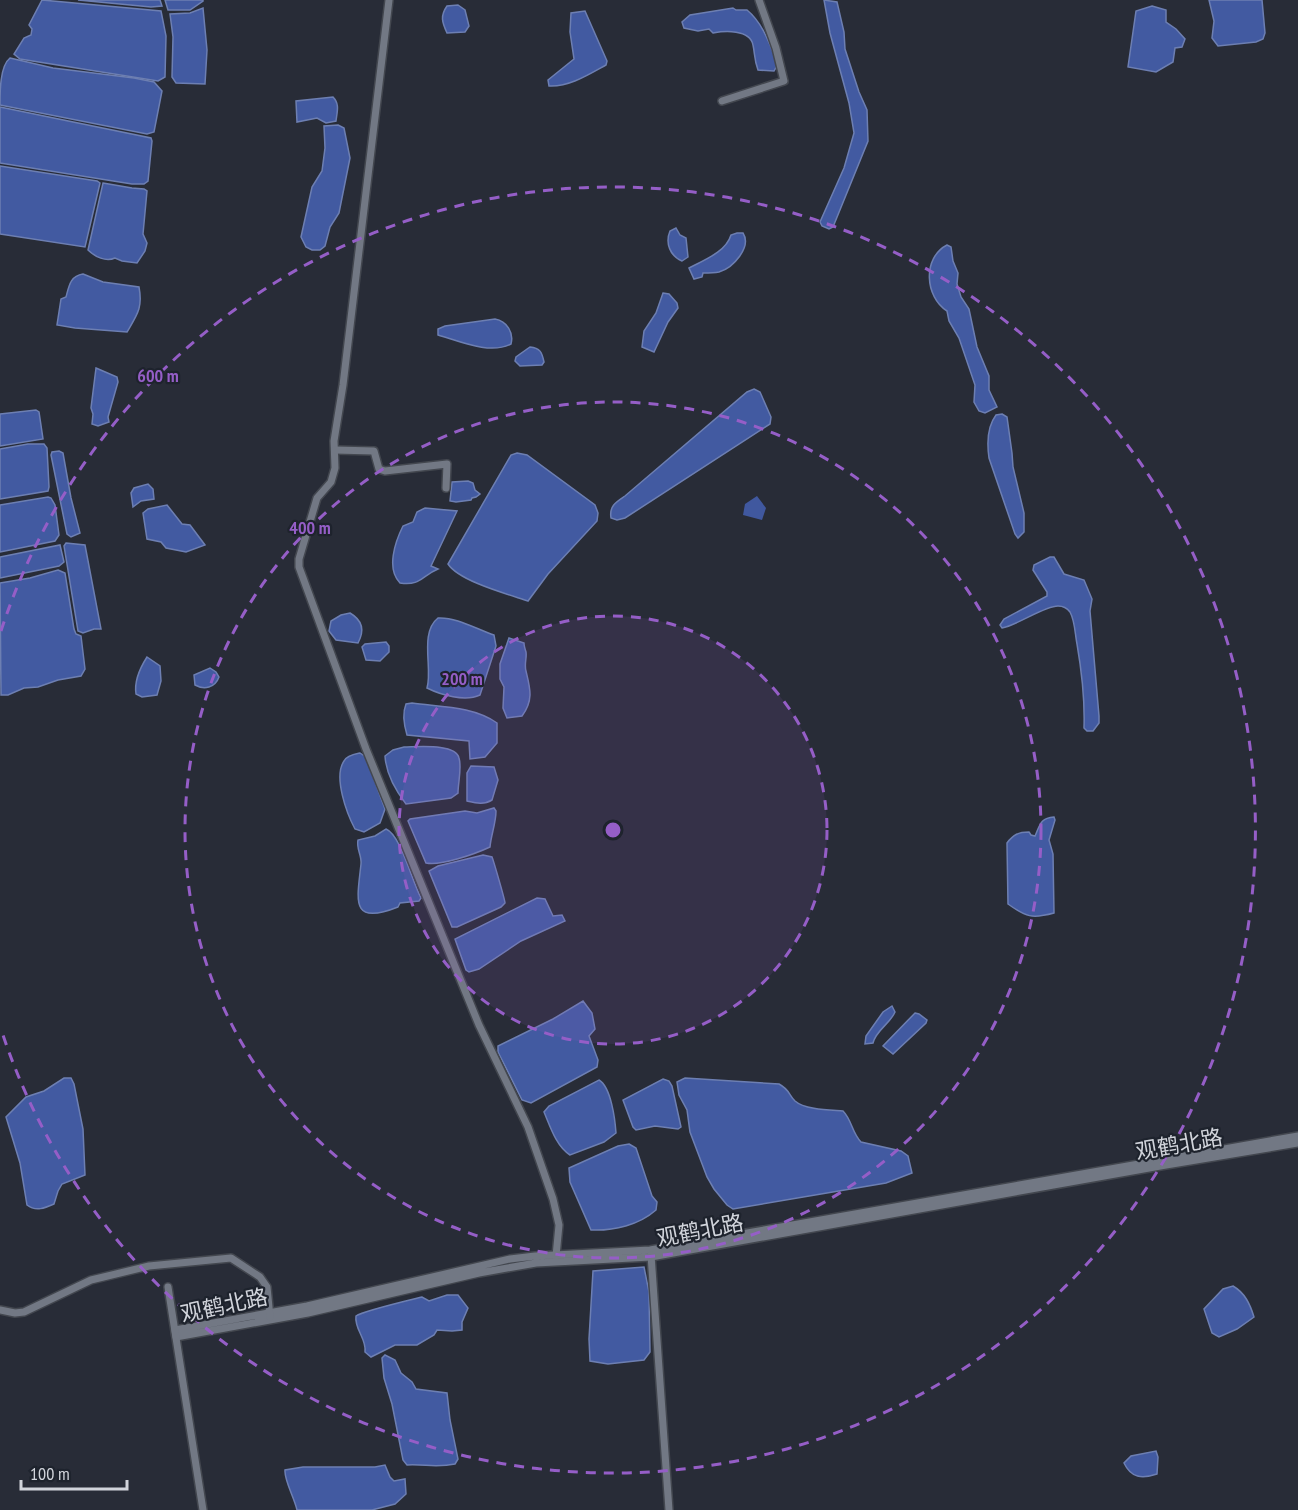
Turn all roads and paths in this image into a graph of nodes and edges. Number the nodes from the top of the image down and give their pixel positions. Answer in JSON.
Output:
{"nodes":[{"id":1,"x":389,"y":0,"type":"edge"},
{"id":2,"x":759,"y":0,"type":"edge"},
{"id":3,"x":722,"y":101,"type":"dead end"},
{"id":4,"x":335,"y":450,"type":"junction"},
{"id":5,"x":446,"y":488,"type":"dead end"},
{"id":6,"x":1298,"y":1136,"type":"edge"},
{"id":7,"x":1298,"y":1143,"type":"edge"},
{"id":8,"x":650,"y":1254,"type":"junction"},
{"id":9,"x":555,"y":1258,"type":"junction"},
{"id":10,"x":168,"y":1287,"type":"dead end"},
{"id":11,"x":0,"y":1310,"type":"edge"},
{"id":12,"x":270,"y":1316,"type":"junction"},
{"id":13,"x":203,"y":1510,"type":"edge"},
{"id":14,"x":669,"y":1510,"type":"edge"}],
"edges":[{"from":1,"to":4,"type":"street"},
{"from":2,"to":3,"type":"street"},
{"from":4,"to":5,"type":"street"},
{"from":4,"to":9,"type":"street"},
{"from":6,"to":8,"type":"street","name":"观鹤北路"},
{"from":7,"to":8,"type":"street","name":"观鹤北路"},
{"from":8,"to":9,"type":"street","name":"观鹤北路"},
{"from":8,"to":14,"type":"street"},
{"from":9,"to":12,"type":"street","name":"观鹤北路"},
{"from":10,"to":13,"type":"street"},
{"from":11,"to":12,"type":"street"},
{"from":12,"to":12,"type":"street","name":"观鹤北路"}]}
